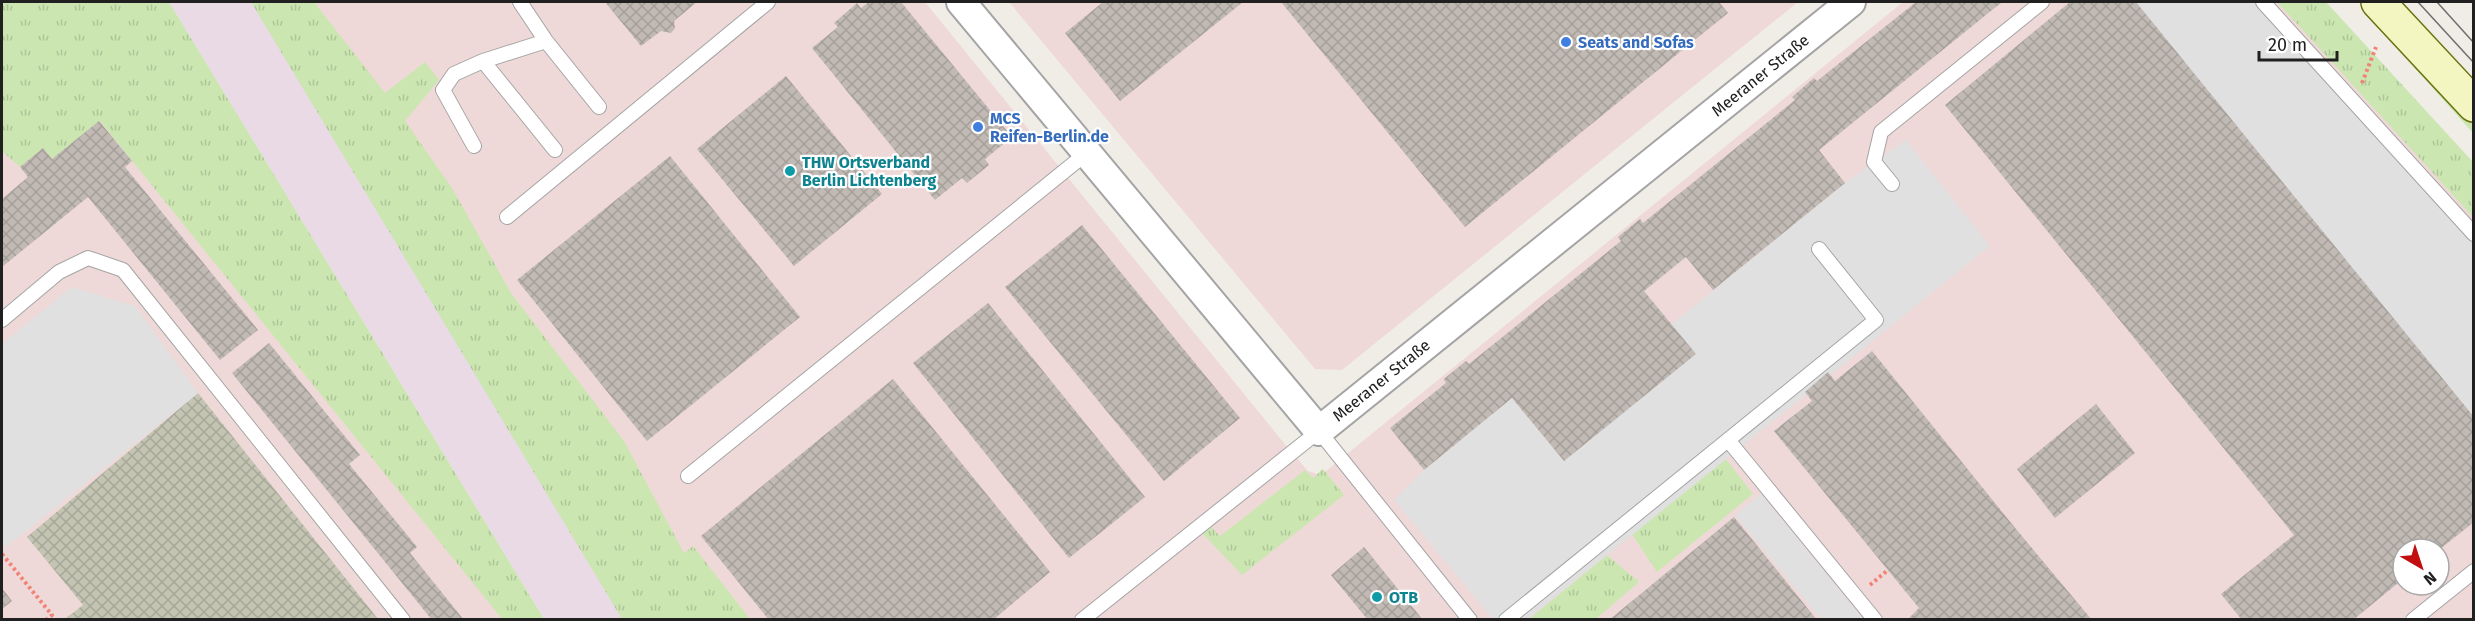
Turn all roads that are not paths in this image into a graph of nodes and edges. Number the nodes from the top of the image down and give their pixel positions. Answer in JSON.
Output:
{"nodes":[{"id":1,"x":520,"y":2,"type":"edge"},
{"id":2,"x":768,"y":2,"type":"edge"},
{"id":3,"x":1851,"y":2,"type":"edge"},
{"id":4,"x":2042,"y":2,"type":"edge"},
{"id":5,"x":2263,"y":2,"type":"edge"},
{"id":6,"x":2378,"y":2,"type":"edge"},
{"id":7,"x":968,"y":4,"type":"edge"},
{"id":8,"x":546,"y":41,"type":"junction"},
{"id":9,"x":483,"y":61,"type":"junction"},
{"id":10,"x":2474,"y":105,"type":"edge"},
{"id":11,"x":599,"y":107,"type":"dead end"},
{"id":12,"x":474,"y":146,"type":"dead end"},
{"id":13,"x":555,"y":150,"type":"dead end"},
{"id":14,"x":1088,"y":152,"type":"junction"},
{"id":15,"x":1892,"y":184,"type":"dead end"},
{"id":16,"x":507,"y":217,"type":"dead end"},
{"id":17,"x":2474,"y":234,"type":"edge"},
{"id":18,"x":1819,"y":249,"type":"dead end"},
{"id":19,"x":2,"y":320,"type":"edge"},
{"id":20,"x":1319,"y":431,"type":"junction"},
{"id":21,"x":1728,"y":440,"type":"junction"},
{"id":22,"x":688,"y":476,"type":"dead end"},
{"id":23,"x":2474,"y":571,"type":"edge"},
{"id":24,"x":403,"y":620,"type":"edge"},
{"id":25,"x":1082,"y":620,"type":"edge"},
{"id":26,"x":1470,"y":620,"type":"edge"},
{"id":27,"x":1506,"y":620,"type":"edge"},
{"id":28,"x":1875,"y":620,"type":"edge"},
{"id":29,"x":2413,"y":620,"type":"edge"}],
"edges":[{"from":1,"to":8,"type":"lane"},
{"from":2,"to":16,"type":"lane"},
{"from":3,"to":20,"type":"street","name":"Meeraner Straße"},
{"from":4,"to":15,"type":"lane"},
{"from":5,"to":17,"type":"lane"},
{"from":6,"to":10,"type":"main road"},
{"from":7,"to":14,"type":"street","name":"Meeraner Straße"},
{"from":8,"to":9,"type":"lane"},
{"from":8,"to":11,"type":"lane"},
{"from":9,"to":12,"type":"lane"},
{"from":9,"to":13,"type":"lane"},
{"from":14,"to":20,"type":"street","name":"Meeraner Straße"},
{"from":14,"to":22,"type":"lane"},
{"from":18,"to":21,"type":"lane"},
{"from":19,"to":24,"type":"lane"},
{"from":20,"to":25,"type":"lane"},
{"from":20,"to":26,"type":"lane"},
{"from":21,"to":27,"type":"lane"},
{"from":21,"to":28,"type":"lane"},
{"from":23,"to":29,"type":"lane"}]}
